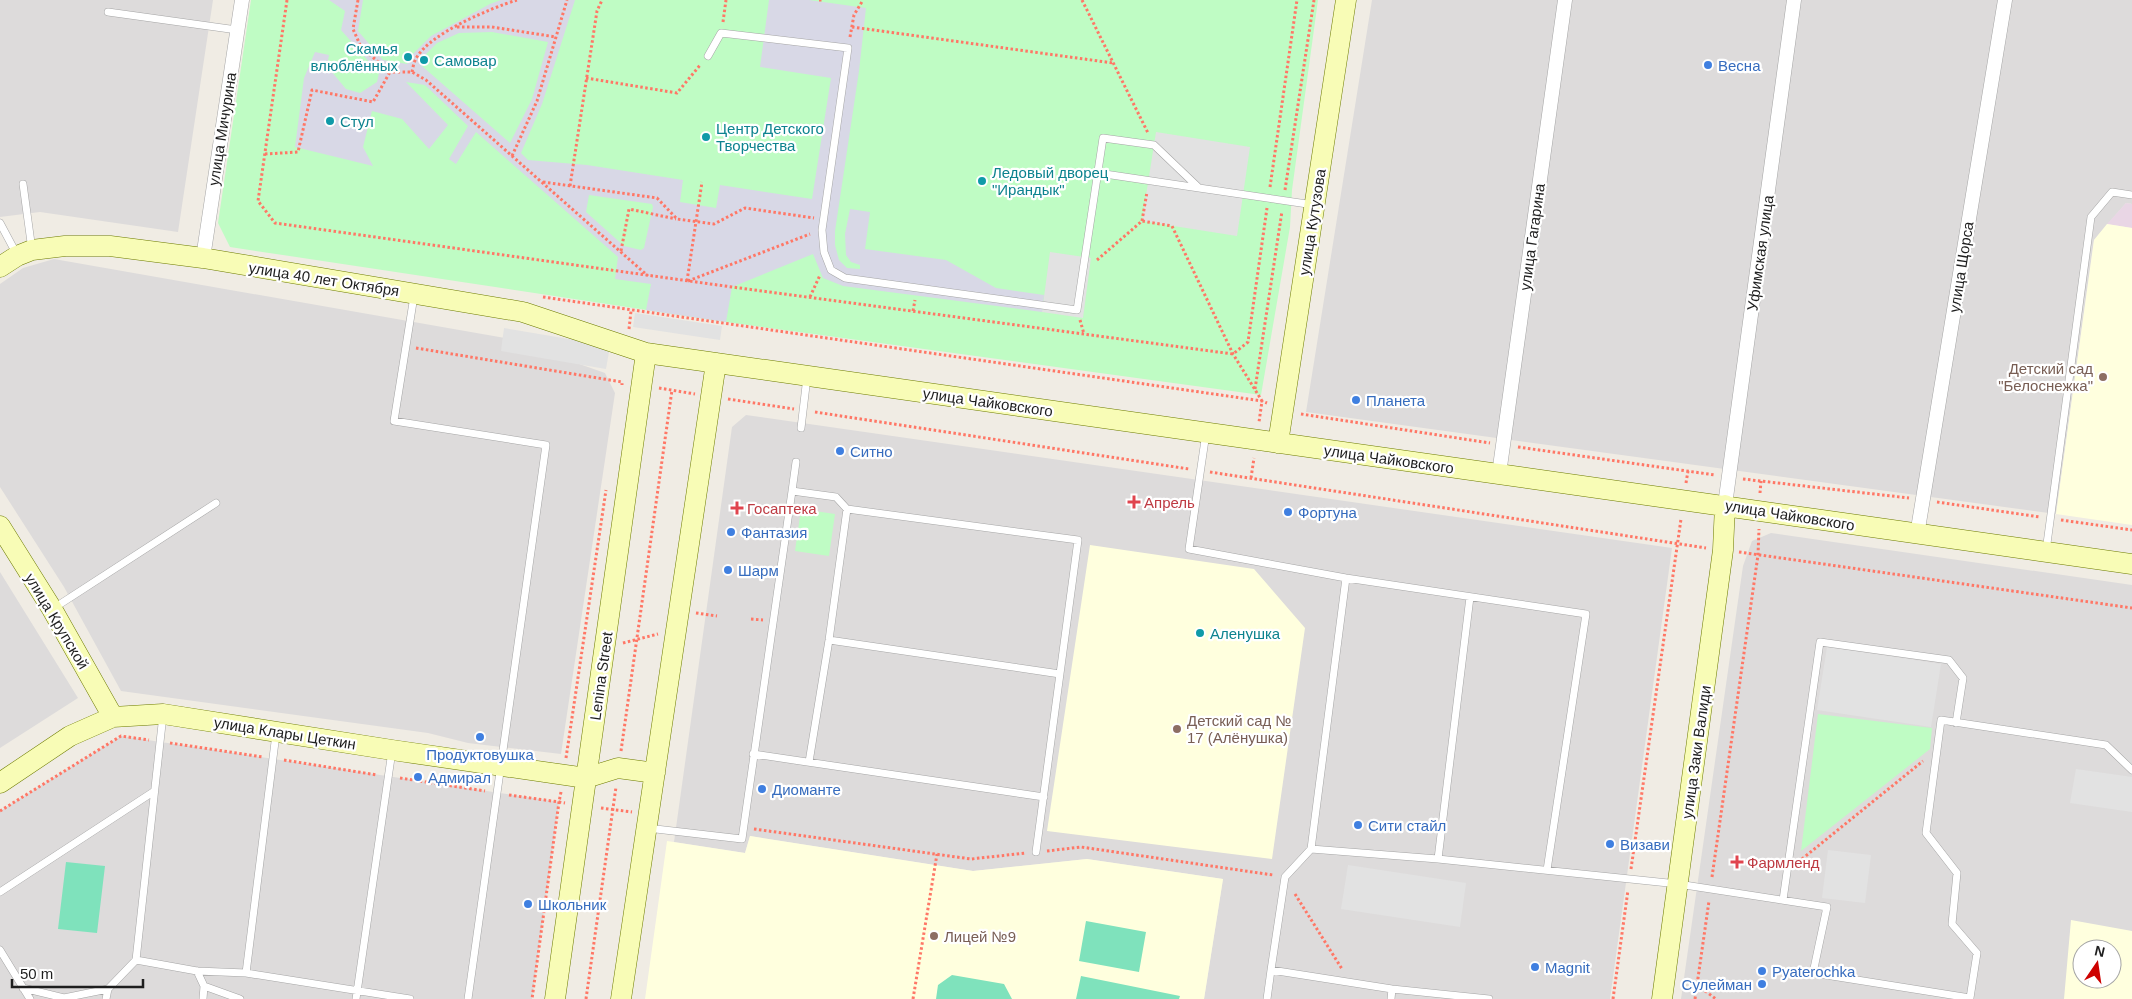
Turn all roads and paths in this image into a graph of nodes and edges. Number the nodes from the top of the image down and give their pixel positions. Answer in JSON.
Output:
{"nodes":[{"id":1,"x":242,"y":0,"type":"edge"},
{"id":2,"x":287,"y":0,"type":"edge"},
{"id":3,"x":358,"y":0,"type":"edge"},
{"id":4,"x":517,"y":0,"type":"edge"},
{"id":5,"x":567,"y":0,"type":"edge"},
{"id":6,"x":602,"y":0,"type":"edge"},
{"id":7,"x":726,"y":0,"type":"edge"},
{"id":8,"x":863,"y":0,"type":"edge"},
{"id":9,"x":1082,"y":0,"type":"edge"},
{"id":10,"x":1297,"y":0,"type":"edge"},
{"id":11,"x":1346,"y":0,"type":"edge"},
{"id":12,"x":1565,"y":0,"type":"edge"},
{"id":13,"x":1794,"y":0,"type":"edge"},
{"id":14,"x":2005,"y":0,"type":"edge"},
{"id":15,"x":108,"y":12,"type":"dead end"},
{"id":16,"x":457,"y":27,"type":"junction"},
{"id":17,"x":852,"y":27,"type":"junction"},
{"id":18,"x":237,"y":30,"type":"junction"},
{"id":19,"x":721,"y":33,"type":"junction"},
{"id":20,"x":556,"y":37,"type":"junction"},
{"id":21,"x":848,"y":48,"type":"junction"},
{"id":22,"x":708,"y":56,"type":"joint"},
{"id":23,"x":1113,"y":63,"type":"junction"},
{"id":24,"x":390,"y":72,"type":"junction"},
{"id":25,"x":412,"y":72,"type":"junction"},
{"id":26,"x":586,"y":78,"type":"junction"},
{"id":27,"x":1154,"y":145,"type":"junction"},
{"id":28,"x":265,"y":154,"type":"junction"},
{"id":29,"x":512,"y":156,"type":"junction"},
{"id":30,"x":1098,"y":173,"type":"junction"},
{"id":31,"x":1149,"y":181,"type":"junction"},
{"id":32,"x":542,"y":182,"type":"junction"},
{"id":33,"x":702,"y":182,"type":"dead end"},
{"id":34,"x":23,"y":184,"type":"dead end"},
{"id":35,"x":570,"y":186,"type":"junction"},
{"id":36,"x":1199,"y":188,"type":"junction"},
{"id":37,"x":2132,"y":195,"type":"edge"},
{"id":38,"x":1268,"y":198,"type":"junction"},
{"id":39,"x":1314,"y":205,"type":"junction"},
{"id":40,"x":677,"y":219,"type":"junction"},
{"id":41,"x":823,"y":219,"type":"junction"},
{"id":42,"x":1142,"y":221,"type":"junction"},
{"id":43,"x":696,"y":222,"type":"junction"},
{"id":44,"x":0,"y":223,"type":"edge"},
{"id":45,"x":822,"y":230,"type":"junction"},
{"id":46,"x":621,"y":251,"type":"junction"},
{"id":47,"x":25,"y":253,"type":"junction"},
{"id":48,"x":203,"y":258,"type":"junction"},
{"id":49,"x":827,"y":259,"type":"junction"},
{"id":50,"x":0,"y":267,"type":"edge"},
{"id":51,"x":1083,"y":272,"type":"junction"},
{"id":52,"x":648,"y":276,"type":"junction"},
{"id":53,"x":687,"y":281,"type":"junction"},
{"id":54,"x":414,"y":294,"type":"junction"},
{"id":55,"x":810,"y":297,"type":"junction"},
{"id":56,"x":631,"y":311,"type":"dead end"},
{"id":57,"x":406,"y":346,"type":"junction"},
{"id":58,"x":646,"y":353,"type":"junction"},
{"id":59,"x":1233,"y":354,"type":"junction"},
{"id":60,"x":716,"y":363,"type":"junction"},
{"id":61,"x":808,"y":376,"type":"junction"},
{"id":62,"x":672,"y":390,"type":"dead end"},
{"id":63,"x":621,"y":392,"type":"dead end"},
{"id":64,"x":1262,"y":401,"type":"junction"},
{"id":65,"x":1283,"y":411,"type":"junction"},
{"id":66,"x":801,"y":428,"type":"dead end"},
{"id":67,"x":1206,"y":433,"type":"junction"},
{"id":68,"x":1278,"y":444,"type":"junction"},
{"id":69,"x":1503,"y":445,"type":"junction"},
{"id":70,"x":796,"y":462,"type":"dead end"},
{"id":71,"x":1688,"y":471,"type":"junction"},
{"id":72,"x":1499,"y":474,"type":"junction"},
{"id":73,"x":1729,"y":477,"type":"junction"},
{"id":74,"x":606,"y":489,"type":"dead end"},
{"id":75,"x":792,"y":491,"type":"junction"},
{"id":76,"x":1684,"y":499,"type":"junction"},
{"id":77,"x":1923,"y":500,"type":"junction"},
{"id":78,"x":216,"y":502,"type":"dead end"},
{"id":79,"x":1725,"y":505,"type":"junction"},
{"id":80,"x":847,"y":509,"type":"junction"},
{"id":81,"x":2050,"y":518,"type":"junction"},
{"id":82,"x":0,"y":526,"type":"edge"},
{"id":83,"x":2132,"y":530,"type":"edge"},
{"id":84,"x":1917,"y":535,"type":"junction"},
{"id":85,"x":1723,"y":550,"type":"junction"},
{"id":86,"x":2046,"y":552,"type":"junction"},
{"id":87,"x":1758,"y":555,"type":"junction"},
{"id":88,"x":2132,"y":564,"type":"edge"},
{"id":89,"x":1346,"y":578,"type":"junction"},
{"id":90,"x":1470,"y":597,"type":"junction"},
{"id":91,"x":2132,"y":608,"type":"edge"},
{"id":92,"x":52,"y":609,"type":"junction"},
{"id":93,"x":695,"y":612,"type":"dead end"},
{"id":94,"x":717,"y":616,"type":"dead end"},
{"id":95,"x":676,"y":630,"type":"junction"},
{"id":96,"x":636,"y":640,"type":"junction"},
{"id":97,"x":829,"y":640,"type":"junction"},
{"id":98,"x":604,"y":648,"type":"junction"},
{"id":99,"x":581,"y":654,"type":"junction"},
{"id":100,"x":1060,"y":674,"type":"junction"},
{"id":101,"x":163,"y":714,"type":"junction"},
{"id":102,"x":113,"y":717,"type":"junction"},
{"id":103,"x":1956,"y":723,"type":"junction"},
{"id":104,"x":276,"y":731,"type":"junction"},
{"id":105,"x":160,"y":742,"type":"junction"},
{"id":106,"x":1938,"y":749,"type":"junction"},
{"id":107,"x":392,"y":750,"type":"junction"},
{"id":108,"x":753,"y":754,"type":"junction"},
{"id":109,"x":273,"y":759,"type":"junction"},
{"id":110,"x":809,"y":762,"type":"junction"},
{"id":111,"x":500,"y":765,"type":"junction"},
{"id":112,"x":618,"y":768,"type":"junction"},
{"id":113,"x":2132,"y":770,"type":"edge"},
{"id":114,"x":655,"y":773,"type":"junction"},
{"id":115,"x":563,"y":774,"type":"junction"},
{"id":116,"x":389,"y":776,"type":"junction"},
{"id":117,"x":586,"y":778,"type":"junction"},
{"id":118,"x":0,"y":783,"type":"edge"},
{"id":119,"x":154,"y":792,"type":"junction"},
{"id":120,"x":496,"y":793,"type":"junction"},
{"id":121,"x":1044,"y":797,"type":"junction"},
{"id":122,"x":559,"y":802,"type":"junction"},
{"id":123,"x":582,"y":806,"type":"junction"},
{"id":124,"x":612,"y":810,"type":"junction"},
{"id":125,"x":0,"y":811,"type":"edge"},
{"id":126,"x":647,"y":821,"type":"junction"},
{"id":127,"x":743,"y":827,"type":"junction"},
{"id":128,"x":1311,"y":848,"type":"junction"},
{"id":129,"x":1036,"y":852,"type":"junction"},
{"id":130,"x":937,"y":854,"type":"junction"},
{"id":131,"x":1438,"y":859,"type":"junction"},
{"id":132,"x":1547,"y":870,"type":"junction"},
{"id":133,"x":1788,"y":870,"type":"junction"},
{"id":134,"x":1284,"y":877,"type":"junction"},
{"id":135,"x":1630,"y":879,"type":"junction"},
{"id":136,"x":1678,"y":884,"type":"junction"},
{"id":137,"x":1710,"y":889,"type":"junction"},
{"id":138,"x":0,"y":892,"type":"edge"},
{"id":139,"x":1784,"y":900,"type":"junction"},
{"id":140,"x":0,"y":950,"type":"edge"},
{"id":141,"x":136,"y":960,"type":"junction"},
{"id":142,"x":1271,"y":970,"type":"junction"},
{"id":143,"x":197,"y":971,"type":"junction"},
{"id":144,"x":246,"y":973,"type":"junction"},
{"id":145,"x":1350,"y":982,"type":"junction"},
{"id":146,"x":1697,"y":984,"type":"junction"},
{"id":147,"x":204,"y":986,"type":"junction"},
{"id":148,"x":23,"y":988,"type":"junction"},
{"id":149,"x":108,"y":989,"type":"junction"},
{"id":150,"x":1392,"y":989,"type":"junction"},
{"id":151,"x":357,"y":990,"type":"junction"},
{"id":152,"x":30,"y":999,"type":"edge"},
{"id":153,"x":106,"y":999,"type":"edge"},
{"id":154,"x":203,"y":999,"type":"edge"},
{"id":155,"x":240,"y":999,"type":"edge"},
{"id":156,"x":356,"y":999,"type":"edge"},
{"id":157,"x":410,"y":999,"type":"edge"},
{"id":158,"x":468,"y":999,"type":"edge"},
{"id":159,"x":532,"y":999,"type":"edge"},
{"id":160,"x":555,"y":999,"type":"edge"},
{"id":161,"x":586,"y":999,"type":"edge"},
{"id":162,"x":621,"y":999,"type":"edge"},
{"id":163,"x":913,"y":999,"type":"edge"},
{"id":164,"x":1267,"y":999,"type":"edge"},
{"id":165,"x":1391,"y":999,"type":"edge"},
{"id":166,"x":1489,"y":999,"type":"edge"},
{"id":167,"x":1613,"y":999,"type":"edge"},
{"id":168,"x":1662,"y":999,"type":"edge"},
{"id":169,"x":1695,"y":999,"type":"edge"},
{"id":170,"x":1716,"y":999,"type":"edge"}],
"edges":[{"from":1,"to":18,"type":"street","name":"улица Мичурина"},
{"from":2,"to":28,"type":"path"},
{"from":3,"to":24,"type":"path"},
{"from":4,"to":16,"type":"path"},
{"from":5,"to":20,"type":"path"},
{"from":6,"to":26,"type":"path"},
{"from":7,"to":19,"type":"path"},
{"from":8,"to":17,"type":"path"},
{"from":9,"to":23,"type":"path"},
{"from":10,"to":38,"type":"path"},
{"from":11,"to":39,"type":"main road","name":"улица Кутузова"},
{"from":12,"to":69,"type":"street","name":"улица Гагарина"},
{"from":13,"to":73,"type":"street","name":"Уфимская улица"},
{"from":14,"to":77,"type":"street","name":"улица Щорса"},
{"from":15,"to":18,"type":"lane"},
{"from":16,"to":20,"type":"path"},
{"from":16,"to":25,"type":"path"},
{"from":17,"to":21,"type":"path"},
{"from":17,"to":23,"type":"path"},
{"from":18,"to":48,"type":"street","name":"улица Мичурина"},
{"from":19,"to":21,"type":"lane"},
{"from":19,"to":22,"type":"lane"},
{"from":20,"to":29,"type":"path"},
{"from":21,"to":41,"type":"lane"},
{"from":22,"to":26,"type":"path"},
{"from":23,"to":27,"type":"path"},
{"from":24,"to":25,"type":"path"},
{"from":24,"to":28,"type":"path"},
{"from":25,"to":29,"type":"path"},
{"from":26,"to":35,"type":"path"},
{"from":27,"to":30,"type":"lane"},
{"from":27,"to":36,"type":"lane"},
{"from":28,"to":52,"type":"path"},
{"from":29,"to":32,"type":"path"},
{"from":30,"to":31,"type":"lane"},
{"from":30,"to":51,"type":"lane"},
{"from":31,"to":36,"type":"lane"},
{"from":31,"to":42,"type":"path"},
{"from":32,"to":35,"type":"path"},
{"from":32,"to":46,"type":"path"},
{"from":33,"to":43,"type":"path"},
{"from":34,"to":47,"type":"lane"},
{"from":35,"to":40,"type":"path"},
{"from":36,"to":38,"type":"lane"},
{"from":37,"to":81,"type":"lane"},
{"from":38,"to":39,"type":"lane"},
{"from":38,"to":59,"type":"path"},
{"from":39,"to":65,"type":"main road","name":"улица Кутузова"},
{"from":40,"to":43,"type":"path"},
{"from":40,"to":46,"type":"path"},
{"from":41,"to":43,"type":"path"},
{"from":41,"to":45,"type":"lane"},
{"from":42,"to":51,"type":"path"},
{"from":42,"to":59,"type":"path"},
{"from":43,"to":53,"type":"path"},
{"from":44,"to":47,"type":"lane"},
{"from":45,"to":49,"type":"lane"},
{"from":45,"to":53,"type":"path"},
{"from":46,"to":52,"type":"path"},
{"from":47,"to":48,"type":"main road","name":"улица 40 лет Октября"},
{"from":47,"to":50,"type":"main road","name":"улица 40 лет Октября"},
{"from":48,"to":54,"type":"main road","name":"улица 40 лет Октября"},
{"from":49,"to":51,"type":"lane"},
{"from":49,"to":55,"type":"path"},
{"from":52,"to":53,"type":"path"},
{"from":53,"to":55,"type":"path"},
{"from":54,"to":57,"type":"lane"},
{"from":54,"to":58,"type":"main road","name":"улица 40 лет Октября"},
{"from":55,"to":59,"type":"path"},
{"from":56,"to":64,"type":"path"},
{"from":57,"to":63,"type":"path"},
{"from":57,"to":111,"type":"lane"},
{"from":58,"to":60,"type":"main road","name":"улица Чайковского"},
{"from":58,"to":98,"type":"main road","name":"Lenina Street"},
{"from":59,"to":64,"type":"path"},
{"from":60,"to":61,"type":"main road","name":"улица Чайковского"},
{"from":60,"to":95,"type":"main road"},
{"from":61,"to":66,"type":"lane"},
{"from":61,"to":67,"type":"main road","name":"улица Чайковского"},
{"from":62,"to":96,"type":"path"},
{"from":64,"to":65,"type":"path"},
{"from":65,"to":68,"type":"main road","name":"улица Кутузова"},
{"from":65,"to":69,"type":"path"},
{"from":67,"to":68,"type":"main road","name":"улица Чайковского"},
{"from":67,"to":89,"type":"lane"},
{"from":68,"to":72,"type":"main road","name":"улица Чайковского"},
{"from":69,"to":71,"type":"path"},
{"from":69,"to":72,"type":"street","name":"улица Гагарина"},
{"from":70,"to":75,"type":"lane"},
{"from":71,"to":73,"type":"path"},
{"from":71,"to":76,"type":"path"},
{"from":72,"to":76,"type":"main road","name":"улица Чайковского"},
{"from":73,"to":77,"type":"path"},
{"from":73,"to":79,"type":"street","name":"Уфимская улица"},
{"from":74,"to":99,"type":"path"},
{"from":75,"to":80,"type":"lane"},
{"from":75,"to":108,"type":"lane"},
{"from":76,"to":79,"type":"main road","name":"улица Чайковского"},
{"from":76,"to":135,"type":"path"},
{"from":77,"to":81,"type":"path"},
{"from":77,"to":84,"type":"street","name":"улица Щорса"},
{"from":78,"to":92,"type":"lane"},
{"from":79,"to":84,"type":"main road","name":"улица Чайковского"},
{"from":79,"to":85,"type":"main road","name":"улица Заки Валиди"},
{"from":80,"to":97,"type":"lane"},
{"from":80,"to":100,"type":"lane"},
{"from":81,"to":83,"type":"path"},
{"from":81,"to":86,"type":"lane"},
{"from":82,"to":92,"type":"main road","name":"улица Крупской"},
{"from":84,"to":86,"type":"main road","name":"улица Чайковского"},
{"from":85,"to":87,"type":"path"},
{"from":85,"to":136,"type":"main road","name":"улица Заки Валиди"},
{"from":86,"to":88,"type":"main road","name":"улица Чайковского"},
{"from":87,"to":91,"type":"path"},
{"from":87,"to":137,"type":"path"},
{"from":89,"to":90,"type":"lane"},
{"from":89,"to":128,"type":"lane"},
{"from":90,"to":131,"type":"lane"},
{"from":90,"to":132,"type":"lane"},
{"from":92,"to":102,"type":"main road","name":"улица Крупской"},
{"from":93,"to":94,"type":"path"},
{"from":95,"to":96,"type":"path"},
{"from":95,"to":114,"type":"main road"},
{"from":96,"to":98,"type":"path"},
{"from":96,"to":112,"type":"path"},
{"from":97,"to":100,"type":"lane"},
{"from":97,"to":110,"type":"lane"},
{"from":98,"to":99,"type":"path"},
{"from":98,"to":117,"type":"main road","name":"Lenina Street"},
{"from":99,"to":115,"type":"path"},
{"from":100,"to":121,"type":"lane"},
{"from":101,"to":102,"type":"main road","name":"улица Клары Цеткин"},
{"from":101,"to":104,"type":"main road","name":"улица Клары Цеткин"},
{"from":101,"to":105,"type":"lane"},
{"from":102,"to":118,"type":"main road","name":"улица Клары Цеткин"},
{"from":103,"to":106,"type":"lane"},
{"from":103,"to":113,"type":"lane"},
{"from":103,"to":133,"type":"lane"},
{"from":104,"to":107,"type":"main road","name":"улица Клары Цеткин"},
{"from":104,"to":109,"type":"lane"},
{"from":105,"to":109,"type":"path"},
{"from":105,"to":119,"type":"lane"},
{"from":105,"to":125,"type":"path"},
{"from":106,"to":133,"type":"path"},
{"from":106,"to":139,"type":"lane"},
{"from":107,"to":111,"type":"main road","name":"улица Клары Цеткин"},
{"from":107,"to":116,"type":"lane"},
{"from":108,"to":110,"type":"lane"},
{"from":108,"to":127,"type":"lane"},
{"from":109,"to":116,"type":"path"},
{"from":109,"to":144,"type":"lane"},
{"from":110,"to":121,"type":"lane"},
{"from":111,"to":115,"type":"main road","name":"улица Клары Цеткин"},
{"from":111,"to":120,"type":"lane"},
{"from":112,"to":114,"type":"main road"},
{"from":112,"to":117,"type":"main road"},
{"from":112,"to":124,"type":"path"},
{"from":114,"to":126,"type":"main road"},
{"from":115,"to":117,"type":"main road","name":"улица Клары Цеткин"},
{"from":115,"to":122,"type":"path"},
{"from":116,"to":120,"type":"path"},
{"from":116,"to":151,"type":"lane"},
{"from":117,"to":123,"type":"main road","name":"Lenina Street"},
{"from":119,"to":138,"type":"lane"},
{"from":119,"to":141,"type":"lane"},
{"from":120,"to":122,"type":"path"},
{"from":120,"to":158,"type":"lane"},
{"from":121,"to":129,"type":"lane"},
{"from":122,"to":123,"type":"path"},
{"from":122,"to":159,"type":"path"},
{"from":123,"to":124,"type":"path"},
{"from":123,"to":160,"type":"main road","name":"Lenina Street"},
{"from":124,"to":126,"type":"path"},
{"from":124,"to":161,"type":"path"},
{"from":126,"to":127,"type":"lane"},
{"from":126,"to":162,"type":"main road"},
{"from":127,"to":130,"type":"path"},
{"from":128,"to":131,"type":"lane"},
{"from":128,"to":134,"type":"lane"},
{"from":129,"to":130,"type":"path"},
{"from":129,"to":134,"type":"path"},
{"from":130,"to":163,"type":"path"},
{"from":131,"to":132,"type":"lane"},
{"from":132,"to":135,"type":"lane"},
{"from":133,"to":139,"type":"lane"},
{"from":134,"to":142,"type":"lane"},
{"from":134,"to":145,"type":"path"},
{"from":135,"to":136,"type":"lane"},
{"from":135,"to":167,"type":"path"},
{"from":136,"to":137,"type":"lane"},
{"from":136,"to":168,"type":"main road","name":"улица Заки Валиди"},
{"from":137,"to":139,"type":"lane"},
{"from":137,"to":146,"type":"path"},
{"from":140,"to":148,"type":"lane"},
{"from":141,"to":143,"type":"lane"},
{"from":141,"to":149,"type":"lane"},
{"from":142,"to":145,"type":"lane"},
{"from":142,"to":164,"type":"lane"},
{"from":143,"to":144,"type":"lane"},
{"from":143,"to":147,"type":"lane"},
{"from":144,"to":151,"type":"lane"},
{"from":145,"to":150,"type":"lane"},
{"from":146,"to":169,"type":"path"},
{"from":146,"to":170,"type":"path"},
{"from":147,"to":154,"type":"lane"},
{"from":147,"to":155,"type":"lane"},
{"from":148,"to":149,"type":"lane"},
{"from":148,"to":152,"type":"lane"},
{"from":149,"to":153,"type":"lane"},
{"from":150,"to":165,"type":"lane"},
{"from":150,"to":166,"type":"lane"},
{"from":151,"to":156,"type":"lane"},
{"from":151,"to":157,"type":"lane"}]}
